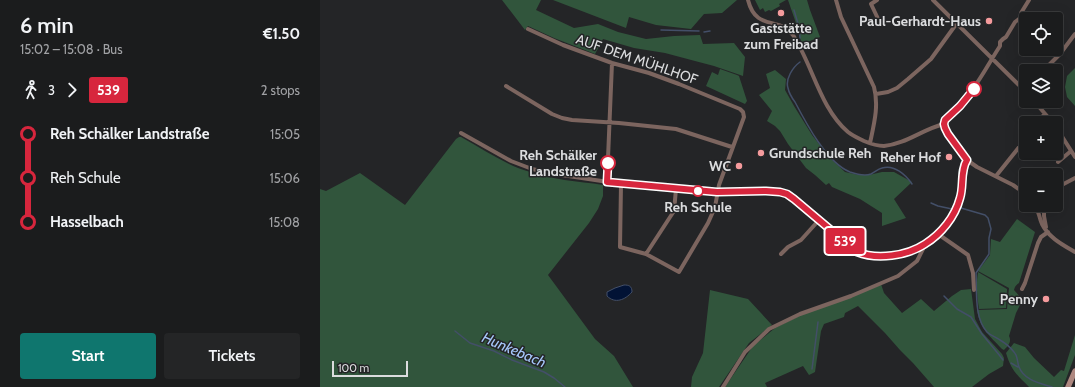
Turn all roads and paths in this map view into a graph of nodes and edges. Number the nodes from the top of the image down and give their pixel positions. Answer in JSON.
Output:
{"nodes":[{"id":1,"x":748,"y":0,"type":"edge"},
{"id":2,"x":836,"y":0,"type":"edge"},
{"id":3,"x":877,"y":0,"type":"edge"},
{"id":4,"x":933,"y":0,"type":"edge"},
{"id":5,"x":1030,"y":0,"type":"edge"},
{"id":6,"x":957,"y":23,"type":"junction"},
{"id":7,"x":881,"y":25,"type":"dead end"},
{"id":8,"x":528,"y":29,"type":"dead end"},
{"id":9,"x":1075,"y":34,"type":"edge"},
{"id":10,"x":992,"y":58,"type":"junction"},
{"id":11,"x":612,"y":63,"type":"junction"},
{"id":12,"x":1050,"y":64,"type":"edge"},
{"id":13,"x":1019,"y":84,"type":"edge"},
{"id":14,"x":506,"y":86,"type":"dead end"},
{"id":15,"x":876,"y":94,"type":"junction"},
{"id":16,"x":1040,"y":108,"type":"edge"},
{"id":17,"x":1045,"y":114,"type":"edge"},
{"id":18,"x":610,"y":122,"type":"junction"},
{"id":19,"x":944,"y":124,"type":"junction"},
{"id":20,"x":461,"y":133,"type":"dead end"},
{"id":21,"x":1063,"y":140,"type":"edge"},
{"id":22,"x":870,"y":143,"type":"junction"},
{"id":23,"x":732,"y":147,"type":"junction"},
{"id":24,"x":1019,"y":147,"type":"edge"},
{"id":25,"x":1071,"y":151,"type":"junction"},
{"id":26,"x":1075,"y":157,"type":"edge"},
{"id":27,"x":967,"y":160,"type":"junction"},
{"id":28,"x":1058,"y":162,"type":"dead end"},
{"id":29,"x":996,"y":176,"type":"junction"},
{"id":30,"x":1075,"y":178,"type":"edge"},
{"id":31,"x":607,"y":182,"type":"junction"},
{"id":32,"x":1067,"y":183,"type":"junction"},
{"id":33,"x":621,"y":184,"type":"junction"},
{"id":34,"x":1013,"y":185,"type":"junction"},
{"id":35,"x":1063,"y":185,"type":"edge"},
{"id":36,"x":1063,"y":186,"type":"edge"},
{"id":37,"x":1019,"y":187,"type":"edge"},
{"id":38,"x":676,"y":189,"type":"junction"},
{"id":39,"x":1019,"y":189,"type":"edge"},
{"id":40,"x":717,"y":192,"type":"junction"},
{"id":41,"x":1038,"y":212,"type":"edge"},
{"id":42,"x":1045,"y":212,"type":"edge"},
{"id":43,"x":819,"y":220,"type":"junction"},
{"id":44,"x":1047,"y":231,"type":"junction"},
{"id":45,"x":938,"y":234,"type":"junction"},
{"id":46,"x":925,"y":245,"type":"junction"},
{"id":47,"x":1075,"y":252,"type":"edge"},
{"id":48,"x":646,"y":254,"type":"junction"},
{"id":49,"x":781,"y":254,"type":"dead end"},
{"id":50,"x":1022,"y":288,"type":"dead end"},
{"id":51,"x":974,"y":290,"type":"dead end"},
{"id":52,"x":1075,"y":371,"type":"edge"},
{"id":53,"x":723,"y":387,"type":"edge"},
{"id":54,"x":1068,"y":387,"type":"edge"}],
"edges":[{"from":1,"to":22,"type":"street"},
{"from":2,"to":15,"type":"street"},
{"from":3,"to":7,"type":"street"},
{"from":4,"to":6,"type":"street"},
{"from":5,"to":10,"type":"street"},
{"from":6,"to":10,"type":"street"},
{"from":6,"to":15,"type":"street"},
{"from":8,"to":11,"type":"street","name":"AUF DEM MÜHLHOF"},
{"from":9,"to":12,"type":"street"},
{"from":10,"to":13,"type":"street"},
{"from":10,"to":19,"type":"street"},
{"from":11,"to":18,"type":"street"},
{"from":11,"to":23,"type":"street","name":"AUF DEM MÜHLHOF"},
{"from":14,"to":18,"type":"street"},
{"from":15,"to":22,"type":"street"},
{"from":16,"to":17,"type":"street"},
{"from":18,"to":23,"type":"street"},
{"from":18,"to":31,"type":"street"},
{"from":19,"to":22,"type":"street"},
{"from":19,"to":27,"type":"street"},
{"from":20,"to":31,"type":"street"},
{"from":21,"to":25,"type":"street"},
{"from":23,"to":40,"type":"street"},
{"from":24,"to":29,"type":"street"},
{"from":25,"to":26,"type":"street"},
{"from":25,"to":28,"type":"street"},
{"from":27,"to":29,"type":"street"},
{"from":27,"to":45,"type":"street"},
{"from":29,"to":34,"type":"street"},
{"from":30,"to":32,"type":"street"},
{"from":31,"to":33,"type":"street"},
{"from":32,"to":35,"type":"street"},
{"from":32,"to":36,"type":"street"},
{"from":33,"to":38,"type":"street"},
{"from":33,"to":48,"type":"street"},
{"from":34,"to":37,"type":"street"},
{"from":34,"to":39,"type":"street"},
{"from":38,"to":40,"type":"street"},
{"from":38,"to":48,"type":"street"},
{"from":40,"to":43,"type":"street"},
{"from":40,"to":48,"type":"street"},
{"from":41,"to":44,"type":"street"},
{"from":42,"to":44,"type":"street"},
{"from":43,"to":46,"type":"street"},
{"from":43,"to":49,"type":"street"},
{"from":44,"to":47,"type":"street"},
{"from":44,"to":50,"type":"street"},
{"from":45,"to":46,"type":"street"},
{"from":45,"to":51,"type":"street"},
{"from":46,"to":53,"type":"street"},
{"from":52,"to":54,"type":"main road"}]}
